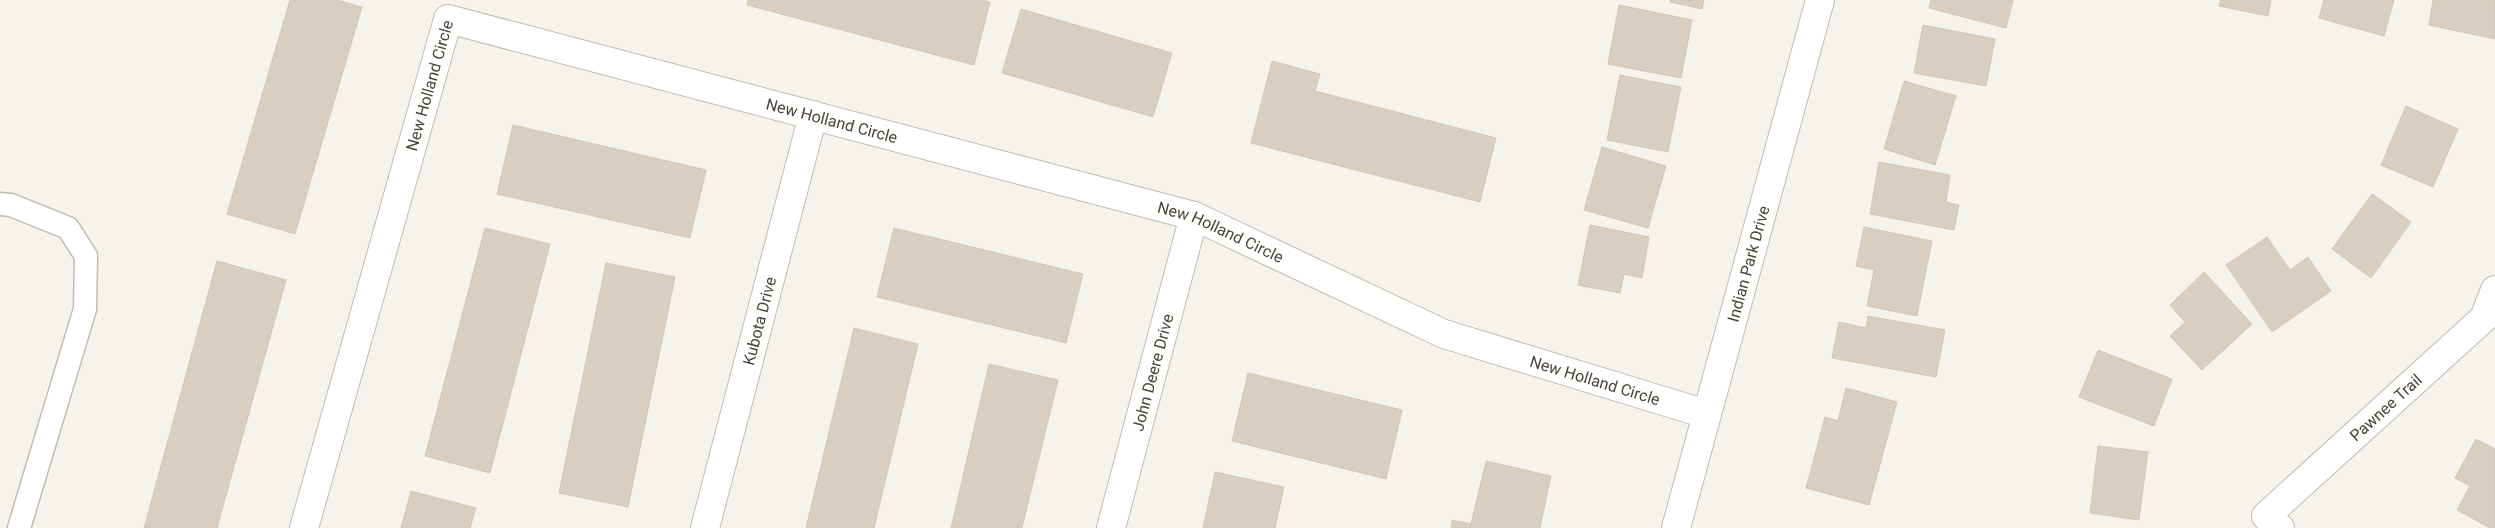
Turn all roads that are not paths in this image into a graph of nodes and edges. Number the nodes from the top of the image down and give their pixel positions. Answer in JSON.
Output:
{"nodes":[{"id":1,"x":1820,"y":0,"type":"edge"},
{"id":2,"x":813,"y":115,"type":"junction"},
{"id":3,"x":0,"y":204,"type":"edge"},
{"id":4,"x":1194,"y":216,"type":"junction"},
{"id":5,"x":2495,"y":290,"type":"edge"},
{"id":6,"x":2489,"y":321,"type":"edge"},
{"id":7,"x":1706,"y":414,"type":"junction"},
{"id":8,"x":2273,"y":522,"type":"edge"},
{"id":9,"x":19,"y":528,"type":"edge"},
{"id":10,"x":304,"y":528,"type":"edge"},
{"id":11,"x":705,"y":528,"type":"edge"},
{"id":12,"x":1111,"y":528,"type":"edge"},
{"id":13,"x":1676,"y":528,"type":"edge"}],
"edges":[{"from":1,"to":7,"type":"street","name":"Indian Park Drive"},
{"from":2,"to":4,"type":"street","name":"New Holland Circle"},
{"from":2,"to":10,"type":"street","name":"New Holland Circle"},
{"from":2,"to":11,"type":"street","name":"Kubota Drive"},
{"from":3,"to":9,"type":"lane"},
{"from":4,"to":7,"type":"street","name":"New Holland Circle"},
{"from":4,"to":12,"type":"street","name":"John Deere Drive"},
{"from":5,"to":6,"type":"street","name":"Pawnee Trail"},
{"from":6,"to":8,"type":"street","name":"Pawnee Trail"},
{"from":7,"to":13,"type":"street","name":"Indian Park Drive"}]}
